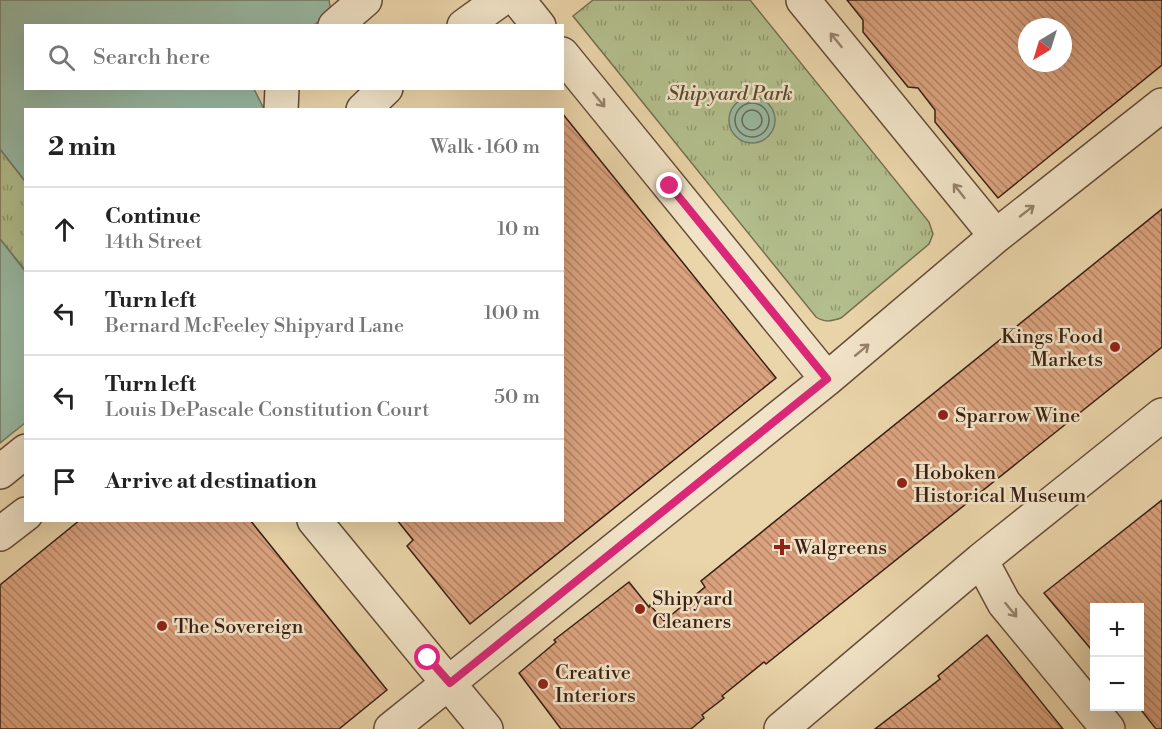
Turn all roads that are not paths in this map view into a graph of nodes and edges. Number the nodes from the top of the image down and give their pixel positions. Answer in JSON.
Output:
{"nodes":[{"id":1,"x":365,"y":0,"type":"edge"},
{"id":2,"x":500,"y":0,"type":"edge"},
{"id":3,"x":518,"y":0,"type":"edge"},
{"id":4,"x":803,"y":0,"type":"edge"},
{"id":5,"x":337,"y":24,"type":"edge"},
{"id":6,"x":467,"y":24,"type":"edge"},
{"id":7,"x":537,"y":24,"type":"edge"},
{"id":8,"x":564,"y":56,"type":"edge"},
{"id":9,"x":282,"y":90,"type":"edge"},
{"id":10,"x":384,"y":90,"type":"edge"},
{"id":11,"x":1162,"y":105,"type":"edge"},
{"id":12,"x":281,"y":108,"type":"edge"},
{"id":13,"x":365,"y":108,"type":"edge"},
{"id":14,"x":996,"y":236,"type":"junction"},
{"id":15,"x":827,"y":379,"type":"junction"},
{"id":16,"x":1162,"y":415,"type":"edge"},
{"id":17,"x":24,"y":453,"type":"edge"},
{"id":18,"x":0,"y":472,"type":"edge"},
{"id":19,"x":24,"y":516,"type":"edge"},
{"id":20,"x":316,"y":522,"type":"edge"},
{"id":21,"x":0,"y":534,"type":"edge"},
{"id":22,"x":981,"y":560,"type":"junction"},
{"id":23,"x":450,"y":683,"type":"junction"},
{"id":24,"x":391,"y":729,"type":"edge"},
{"id":25,"x":486,"y":729,"type":"edge"},
{"id":26,"x":781,"y":729,"type":"edge"},
{"id":27,"x":1108,"y":729,"type":"edge"}],
"edges":[{"from":1,"to":5,"type":"street"},
{"from":2,"to":6,"type":"street"},
{"from":3,"to":7,"type":"street"},
{"from":14,"to":4,"type":"street","one_way":true},
{"from":8,"to":15,"type":"street","one_way":true},
{"from":9,"to":12,"type":"street"},
{"from":10,"to":13,"type":"street"},
{"from":14,"to":11,"type":"street","one_way":true},
{"from":15,"to":14,"type":"street","one_way":true},
{"from":15,"to":23,"type":"street"},
{"from":16,"to":22,"type":"street"},
{"from":17,"to":18,"type":"street"},
{"from":19,"to":21,"type":"street"},
{"from":20,"to":23,"type":"street"},
{"from":22,"to":26,"type":"street"},
{"from":22,"to":27,"type":"street","one_way":true},
{"from":23,"to":24,"type":"street"},
{"from":23,"to":25,"type":"street"}]}
